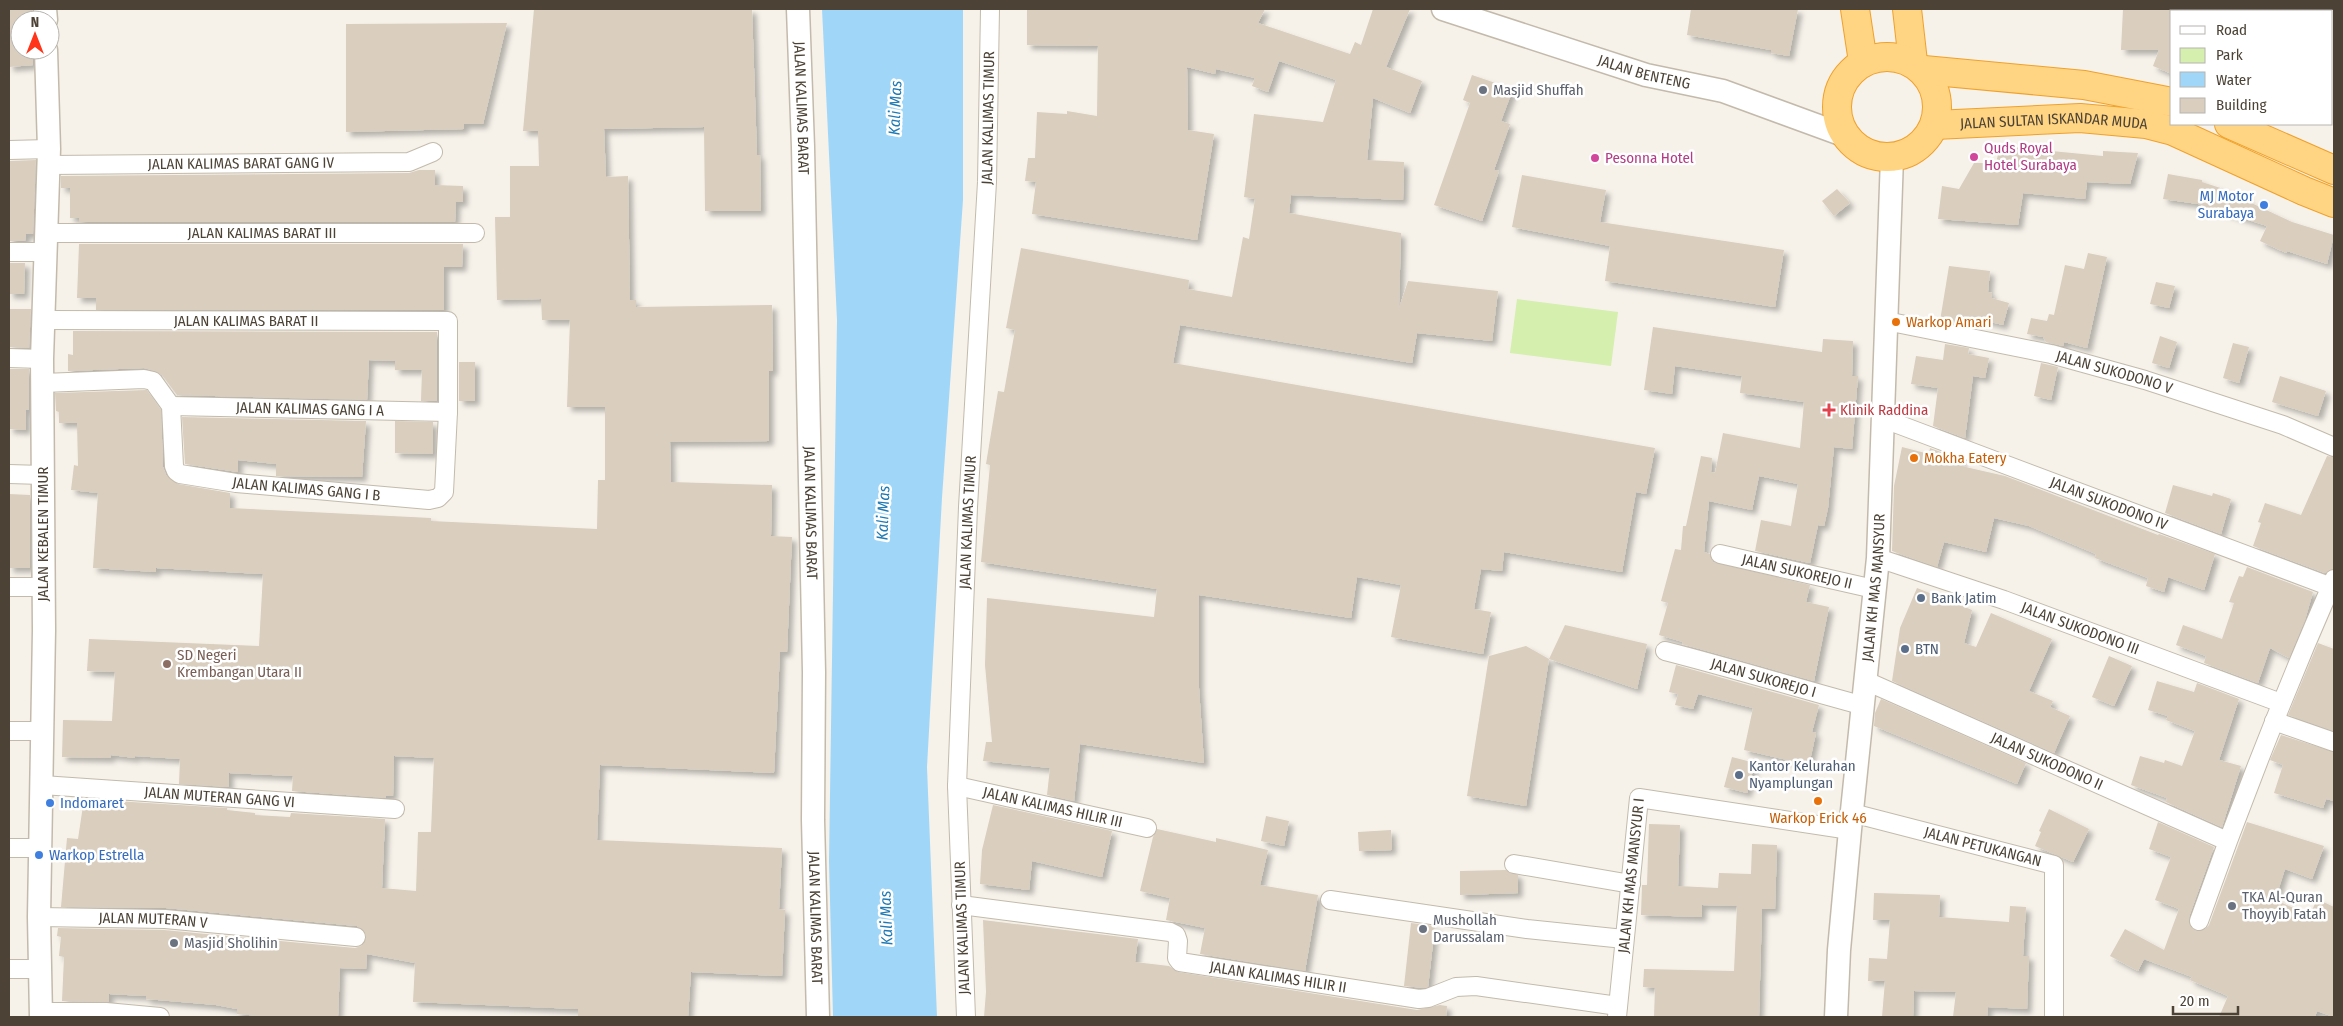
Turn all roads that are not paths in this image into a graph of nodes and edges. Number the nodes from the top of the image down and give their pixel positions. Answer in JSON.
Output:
{"nodes":[{"id":1,"x":798,"y":9,"type":"edge"},
{"id":2,"x":990,"y":9,"type":"edge"},
{"id":3,"x":999,"y":9,"type":"edge"},
{"id":4,"x":1443,"y":9,"type":"edge"},
{"id":5,"x":1855,"y":9,"type":"edge"},
{"id":6,"x":1907,"y":9,"type":"edge"},
{"id":7,"x":989,"y":29,"type":"junction"},
{"id":8,"x":46,"y":60,"type":"edge"},
{"id":9,"x":1863,"y":62,"type":"junction"},
{"id":10,"x":1918,"y":66,"type":"junction"},
{"id":11,"x":2170,"y":102,"type":"edge"},
{"id":12,"x":1935,"y":125,"type":"junction"},
{"id":13,"x":2230,"y":125,"type":"edge"},
{"id":14,"x":1846,"y":136,"type":"junction"},
{"id":15,"x":9,"y":150,"type":"edge"},
{"id":16,"x":433,"y":152,"type":"dead end"},
{"id":17,"x":49,"y":157,"type":"junction"},
{"id":18,"x":1892,"y":157,"type":"junction"},
{"id":19,"x":2334,"y":170,"type":"edge"},
{"id":20,"x":2334,"y":203,"type":"edge"},
{"id":21,"x":475,"y":233,"type":"dead end"},
{"id":22,"x":47,"y":242,"type":"junction"},
{"id":23,"x":9,"y":252,"type":"edge"},
{"id":24,"x":45,"y":320,"type":"junction"},
{"id":25,"x":1886,"y":321,"type":"junction"},
{"id":26,"x":9,"y":358,"type":"edge"},
{"id":27,"x":42,"y":359,"type":"junction"},
{"id":28,"x":43,"y":383,"type":"junction"},
{"id":29,"x":171,"y":406,"type":"junction"},
{"id":30,"x":448,"y":412,"type":"junction"},
{"id":31,"x":1884,"y":419,"type":"junction"},
{"id":32,"x":2334,"y":447,"type":"edge"},
{"id":33,"x":9,"y":474,"type":"edge"},
{"id":34,"x":42,"y":475,"type":"junction"},
{"id":35,"x":1720,"y":554,"type":"dead end"},
{"id":36,"x":1878,"y":558,"type":"junction"},
{"id":37,"x":2333,"y":584,"type":"edge"},
{"id":38,"x":9,"y":587,"type":"edge"},
{"id":39,"x":43,"y":587,"type":"junction"},
{"id":40,"x":1874,"y":589,"type":"junction"},
{"id":41,"x":1665,"y":651,"type":"dead end"},
{"id":42,"x":1866,"y":681,"type":"junction"},
{"id":43,"x":2281,"y":703,"type":"junction"},
{"id":44,"x":1864,"y":706,"type":"junction"},
{"id":45,"x":2274,"y":721,"type":"junction"},
{"id":46,"x":9,"y":731,"type":"edge"},
{"id":47,"x":42,"y":731,"type":"junction"},
{"id":48,"x":2334,"y":742,"type":"edge"},
{"id":49,"x":42,"y":785,"type":"junction"},
{"id":50,"x":957,"y":786,"type":"junction"},
{"id":51,"x":395,"y":809,"type":"dead end"},
{"id":52,"x":1851,"y":821,"type":"junction"},
{"id":53,"x":1147,"y":828,"type":"dead end"},
{"id":54,"x":2227,"y":841,"type":"junction"},
{"id":55,"x":9,"y":848,"type":"edge"},
{"id":56,"x":40,"y":848,"type":"junction"},
{"id":57,"x":1514,"y":864,"type":"dead end"},
{"id":58,"x":1630,"y":884,"type":"junction"},
{"id":59,"x":1330,"y":900,"type":"dead end"},
{"id":60,"x":961,"y":905,"type":"junction"},
{"id":61,"x":39,"y":917,"type":"junction"},
{"id":62,"x":2199,"y":921,"type":"dead end"},
{"id":63,"x":356,"y":937,"type":"dead end"},
{"id":64,"x":1624,"y":939,"type":"junction"},
{"id":65,"x":9,"y":969,"type":"edge"},
{"id":66,"x":40,"y":969,"type":"junction"},
{"id":67,"x":1617,"y":1012,"type":"edge"},
{"id":68,"x":41,"y":1015,"type":"edge"},
{"id":69,"x":160,"y":1017,"type":"edge"},
{"id":70,"x":818,"y":1017,"type":"edge"},
{"id":71,"x":966,"y":1017,"type":"edge"},
{"id":72,"x":1836,"y":1017,"type":"edge"},
{"id":73,"x":2054,"y":1017,"type":"edge"}],
"edges":[{"from":1,"to":70,"type":"street","name":"JALAN KALIMAS BARAT"},
{"from":2,"to":7,"type":"street","name":"JALAN KALIMAS TIMUR"},
{"from":3,"to":7,"type":"street","name":"JALAN KALIMAS TIMUR"},
{"from":4,"to":14,"type":"street","name":"JALAN BENTENG"},
{"from":5,"to":9,"type":"highway"},
{"from":6,"to":10,"type":"highway"},
{"from":7,"to":50,"type":"street","name":"JALAN KALIMAS TIMUR"},
{"from":8,"to":17,"type":"street","name":"JALAN KEBALEN TIMUR"},
{"from":9,"to":10,"type":"highway"},
{"from":9,"to":14,"type":"highway"},
{"from":10,"to":11,"type":"highway","name":"JALAN SULTAN ISKANDAR MUDA"},
{"from":10,"to":12,"type":"highway"},
{"from":12,"to":18,"type":"highway"},
{"from":12,"to":20,"type":"highway","name":"JALAN SULTAN ISKANDAR MUDA"},
{"from":13,"to":19,"type":"highway"},
{"from":14,"to":18,"type":"highway"},
{"from":15,"to":17,"type":"street","name":"JALAN KALIMAS BARAT GANG IV"},
{"from":16,"to":17,"type":"street","name":"JALAN KALIMAS BARAT GANG IV"},
{"from":17,"to":22,"type":"street","name":"JALAN KEBALEN TIMUR"},
{"from":18,"to":25,"type":"street","name":"JALAN KH MAS MANSYUR"},
{"from":21,"to":22,"type":"street","name":"JALAN KALIMAS BARAT III"},
{"from":22,"to":23,"type":"street","name":"JALAN KALIMAS BARAT III"},
{"from":22,"to":24,"type":"street","name":"JALAN KEBALEN TIMUR"},
{"from":24,"to":27,"type":"street","name":"JALAN KEBALEN TIMUR"},
{"from":24,"to":30,"type":"street","name":"JALAN KALIMAS BARAT II"},
{"from":25,"to":31,"type":"street","name":"JALAN KH MAS MANSYUR"},
{"from":25,"to":32,"type":"street","name":"JALAN SUKODONO V"},
{"from":26,"to":27,"type":"street"},
{"from":27,"to":28,"type":"street","name":"JALAN KEBALEN TIMUR"},
{"from":28,"to":29,"type":"street"},
{"from":28,"to":34,"type":"street","name":"JALAN KEBALEN TIMUR"},
{"from":29,"to":30,"type":"street","name":"JALAN KALIMAS GANG I A"},
{"from":29,"to":30,"type":"street","name":"JALAN KALIMAS GANG I B"},
{"from":31,"to":36,"type":"street","name":"JALAN KH MAS MANSYUR"},
{"from":31,"to":37,"type":"street","name":"JALAN SUKODONO IV"},
{"from":33,"to":34,"type":"street"},
{"from":34,"to":39,"type":"street","name":"JALAN KEBALEN TIMUR"},
{"from":35,"to":40,"type":"street","name":"JALAN SUKOREJO II"},
{"from":36,"to":40,"type":"street","name":"JALAN KH MAS MANSYUR"},
{"from":36,"to":43,"type":"street","name":"JALAN SUKODONO III"},
{"from":37,"to":43,"type":"street"},
{"from":38,"to":39,"type":"street"},
{"from":39,"to":47,"type":"street","name":"JALAN KEBALEN TIMUR"},
{"from":40,"to":42,"type":"street","name":"JALAN KH MAS MANSYUR"},
{"from":41,"to":44,"type":"street","name":"JALAN SUKOREJO I"},
{"from":42,"to":44,"type":"street","name":"JALAN KH MAS MANSYUR"},
{"from":42,"to":54,"type":"street","name":"JALAN SUKODONO II"},
{"from":43,"to":45,"type":"street"},
{"from":44,"to":52,"type":"street","name":"JALAN KH MAS MANSYUR"},
{"from":45,"to":48,"type":"street"},
{"from":45,"to":54,"type":"street"},
{"from":46,"to":47,"type":"street"},
{"from":47,"to":49,"type":"street","name":"JALAN KEBALEN TIMUR"},
{"from":49,"to":51,"type":"street","name":"JALAN MUTERAN GANG VI"},
{"from":49,"to":56,"type":"street","name":"JALAN KEBALEN TIMUR"},
{"from":50,"to":53,"type":"street","name":"JALAN KALIMAS HILIR III"},
{"from":50,"to":60,"type":"street","name":"JALAN KALIMAS TIMUR"},
{"from":52,"to":58,"type":"street","name":"JALAN KH MAS MANSYUR I"},
{"from":52,"to":72,"type":"street","name":"JALAN KH MAS MANSYUR"},
{"from":52,"to":73,"type":"street","name":"JALAN PETUKANGAN"},
{"from":54,"to":62,"type":"street"},
{"from":55,"to":56,"type":"street"},
{"from":56,"to":61,"type":"street","name":"JALAN KEBALEN TIMUR"},
{"from":57,"to":58,"type":"street"},
{"from":58,"to":64,"type":"street","name":"JALAN KH MAS MANSYUR I"},
{"from":59,"to":64,"type":"street"},
{"from":60,"to":67,"type":"street","name":"JALAN KALIMAS HILIR II"},
{"from":60,"to":71,"type":"street","name":"JALAN KALIMAS TIMUR"},
{"from":61,"to":63,"type":"street","name":"JALAN MUTERAN V"},
{"from":61,"to":66,"type":"street","name":"JALAN KEBALEN TIMUR"},
{"from":64,"to":67,"type":"street","name":"JALAN KH MAS MANSYUR I"},
{"from":65,"to":66,"type":"street"},
{"from":66,"to":68,"type":"street","name":"JALAN KEBALEN TIMUR"},
{"from":68,"to":69,"type":"street"}]}
